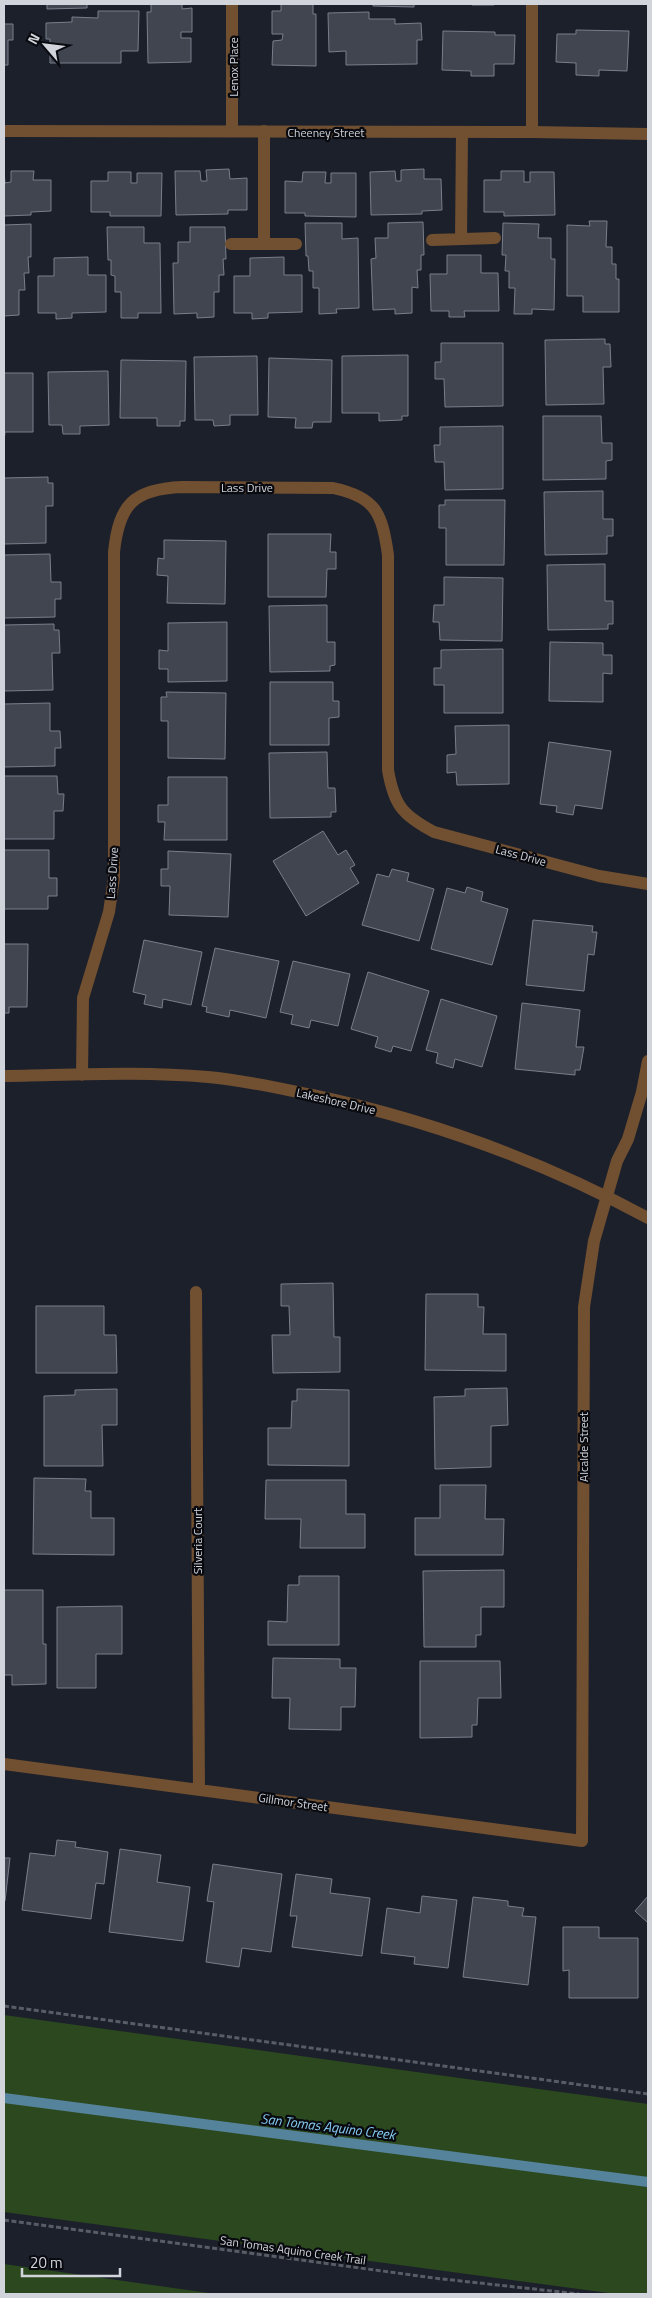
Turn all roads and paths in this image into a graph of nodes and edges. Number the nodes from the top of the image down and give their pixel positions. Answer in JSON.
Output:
{"nodes":[{"id":1,"x":232,"y":4,"type":"edge"},
{"id":2,"x":532,"y":4,"type":"edge"},
{"id":3,"x":232,"y":130,"type":"junction"},
{"id":4,"x":4,"y":131,"type":"edge"},
{"id":5,"x":264,"y":131,"type":"junction"},
{"id":6,"x":462,"y":132,"type":"junction"},
{"id":7,"x":532,"y":132,"type":"junction"},
{"id":8,"x":648,"y":134,"type":"edge"},
{"id":9,"x":495,"y":238,"type":"dead end"},
{"id":10,"x":432,"y":240,"type":"dead end"},
{"id":11,"x":461,"y":240,"type":"junction"},
{"id":12,"x":231,"y":244,"type":"dead end"},
{"id":13,"x":264,"y":244,"type":"junction"},
{"id":14,"x":296,"y":244,"type":"dead end"},
{"id":15,"x":648,"y":884,"type":"edge"},
{"id":16,"x":648,"y":1061,"type":"edge"},
{"id":17,"x":82,"y":1075,"type":"junction"},
{"id":18,"x":4,"y":1076,"type":"edge"},
{"id":19,"x":606,"y":1196,"type":"junction"},
{"id":20,"x":648,"y":1218,"type":"edge"},
{"id":21,"x":196,"y":1292,"type":"dead end"},
{"id":22,"x":4,"y":1764,"type":"edge"},
{"id":23,"x":199,"y":1790,"type":"junction"},
{"id":24,"x":582,"y":1841,"type":"joint"},
{"id":25,"x":4,"y":2006,"type":"edge"},
{"id":26,"x":648,"y":2094,"type":"edge"},
{"id":27,"x":4,"y":2220,"type":"edge"},
{"id":28,"x":579,"y":2294,"type":"edge"}],
"edges":[{"from":1,"to":3,"type":"street","name":"Lenox Place"},
{"from":2,"to":7,"type":"street"},
{"from":3,"to":4,"type":"street","name":"Cheeney Street"},
{"from":3,"to":5,"type":"street","name":"Cheeney Street"},
{"from":5,"to":6,"type":"street","name":"Cheeney Street"},
{"from":5,"to":13,"type":"street"},
{"from":6,"to":7,"type":"street","name":"Cheeney Street"},
{"from":6,"to":11,"type":"street"},
{"from":7,"to":8,"type":"street","name":"Cheeney Street"},
{"from":9,"to":11,"type":"street"},
{"from":10,"to":11,"type":"street"},
{"from":12,"to":13,"type":"street"},
{"from":13,"to":14,"type":"street"},
{"from":15,"to":17,"type":"street","name":"Lass Drive"},
{"from":16,"to":19,"type":"street","name":"Alcalde Street"},
{"from":17,"to":18,"type":"street","name":"Lakeshore Drive"},
{"from":17,"to":19,"type":"street","name":"Lakeshore Drive"},
{"from":19,"to":20,"type":"street","name":"Lakeshore Drive"},
{"from":19,"to":24,"type":"street","name":"Alcalde Street"},
{"from":21,"to":23,"type":"street","name":"Silveria Court"},
{"from":22,"to":23,"type":"street","name":"Gillmor Street"},
{"from":23,"to":24,"type":"street","name":"Gillmor Street"},
{"from":25,"to":26,"type":"path"},
{"from":27,"to":28,"type":"path","name":"San Tomas Aquino Creek Trail"}]}
